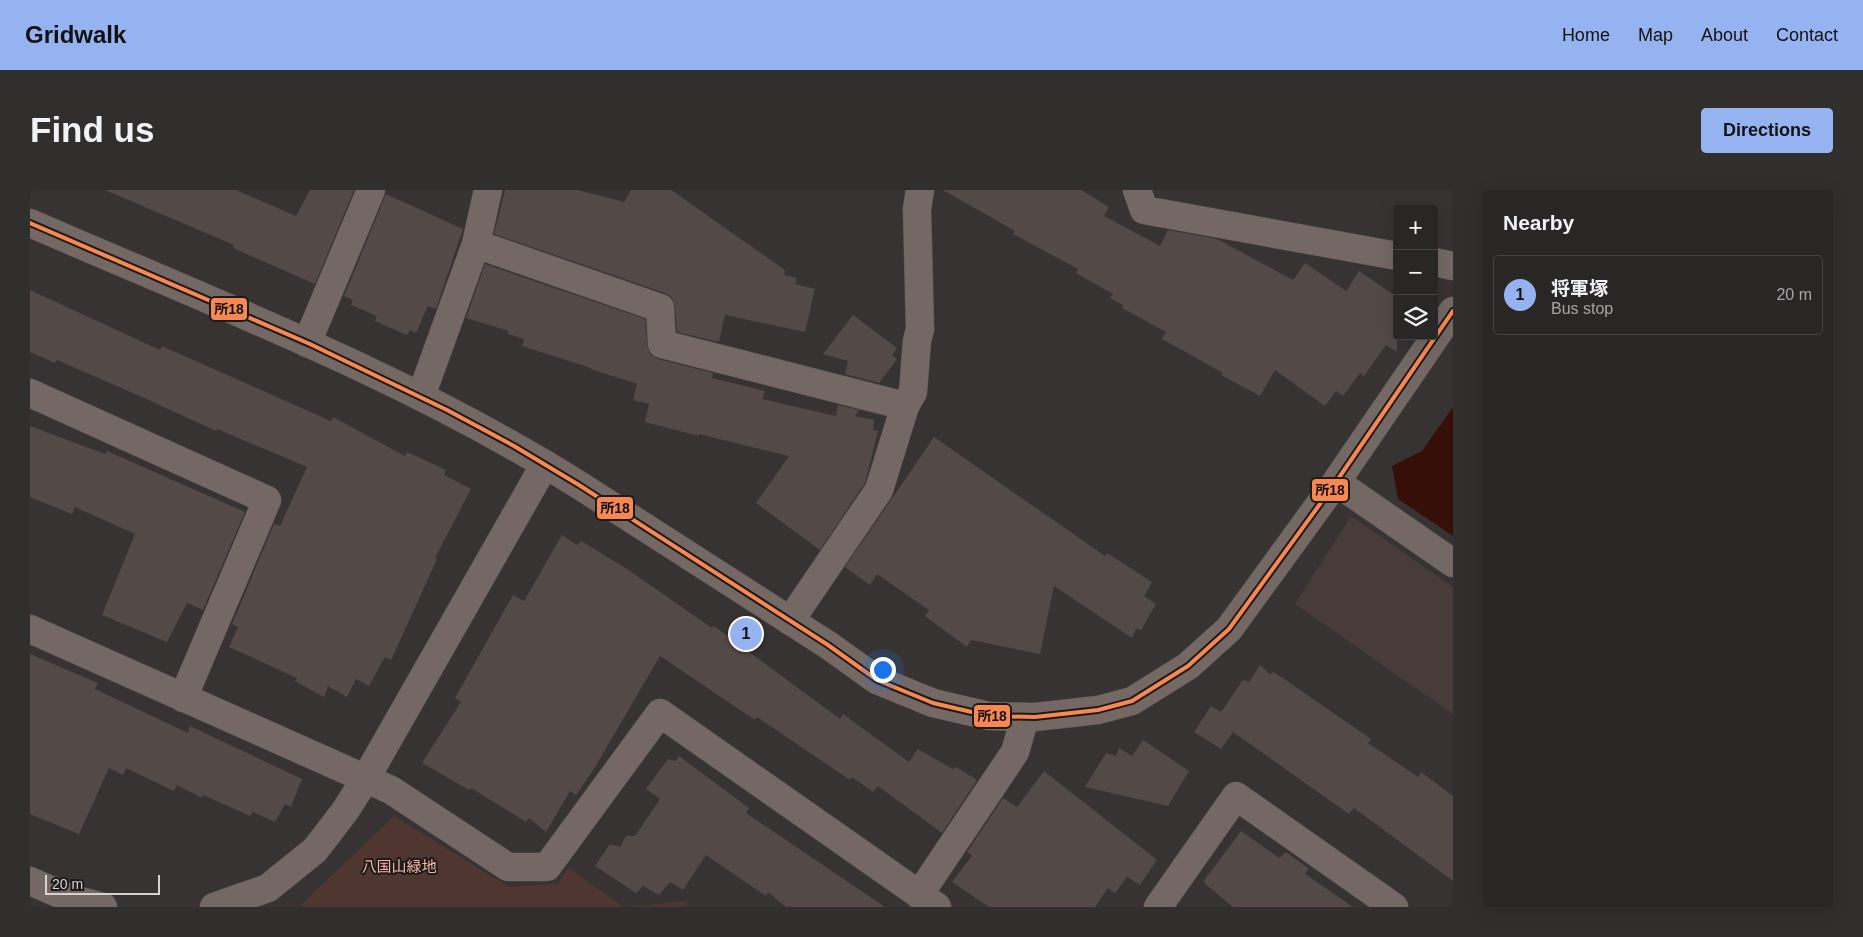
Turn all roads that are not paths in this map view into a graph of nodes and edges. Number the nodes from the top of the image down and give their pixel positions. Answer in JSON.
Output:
{"nodes":[{"id":1,"x":371,"y":190,"type":"edge"},
{"id":2,"x":488,"y":190,"type":"edge"},
{"id":3,"x":920,"y":190,"type":"edge"},
{"id":4,"x":1137,"y":190,"type":"edge"},
{"id":5,"x":30,"y":223,"type":"edge"},
{"id":6,"x":476,"y":244,"type":"junction"},
{"id":7,"x":1393,"y":255,"type":"edge"},
{"id":8,"x":1438,"y":263,"type":"edge"},
{"id":9,"x":1453,"y":266,"type":"edge"},
{"id":10,"x":1453,"y":311,"type":"edge"},
{"id":11,"x":307,"y":343,"type":"junction"},
{"id":12,"x":30,"y":393,"type":"edge"},
{"id":13,"x":421,"y":396,"type":"junction"},
{"id":14,"x":905,"y":406,"type":"junction"},
{"id":15,"x":545,"y":464,"type":"junction"},
{"id":16,"x":1336,"y":482,"type":"junction"},
{"id":17,"x":1453,"y":563,"type":"edge"},
{"id":18,"x":790,"y":621,"type":"junction"},
{"id":19,"x":30,"y":629,"type":"edge"},
{"id":20,"x":183,"y":698,"type":"junction"},
{"id":21,"x":1025,"y":717,"type":"junction"},
{"id":22,"x":366,"y":778,"type":"junction"},
{"id":23,"x":30,"y":881,"type":"edge"},
{"id":24,"x":928,"y":901,"type":"edge"},
{"id":25,"x":103,"y":907,"type":"edge"},
{"id":26,"x":214,"y":907,"type":"edge"},
{"id":27,"x":1158,"y":907,"type":"edge"},
{"id":28,"x":1394,"y":907,"type":"edge"}],
"edges":[{"from":1,"to":11,"type":"street"},
{"from":2,"to":6,"type":"street"},
{"from":3,"to":14,"type":"street"},
{"from":4,"to":7,"type":"street"},
{"from":5,"to":11,"type":"street"},
{"from":6,"to":13,"type":"street"},
{"from":6,"to":14,"type":"street"},
{"from":8,"to":9,"type":"street"},
{"from":10,"to":16,"type":"street"},
{"from":11,"to":13,"type":"street"},
{"from":12,"to":20,"type":"street"},
{"from":13,"to":15,"type":"street"},
{"from":14,"to":18,"type":"street"},
{"from":15,"to":18,"type":"street"},
{"from":15,"to":22,"type":"street"},
{"from":16,"to":17,"type":"street"},
{"from":16,"to":21,"type":"street"},
{"from":18,"to":21,"type":"street"},
{"from":19,"to":20,"type":"street"},
{"from":20,"to":22,"type":"street"},
{"from":21,"to":24,"type":"street"},
{"from":22,"to":24,"type":"street"},
{"from":22,"to":26,"type":"street"},
{"from":23,"to":25,"type":"street"},
{"from":27,"to":28,"type":"street"}]}
